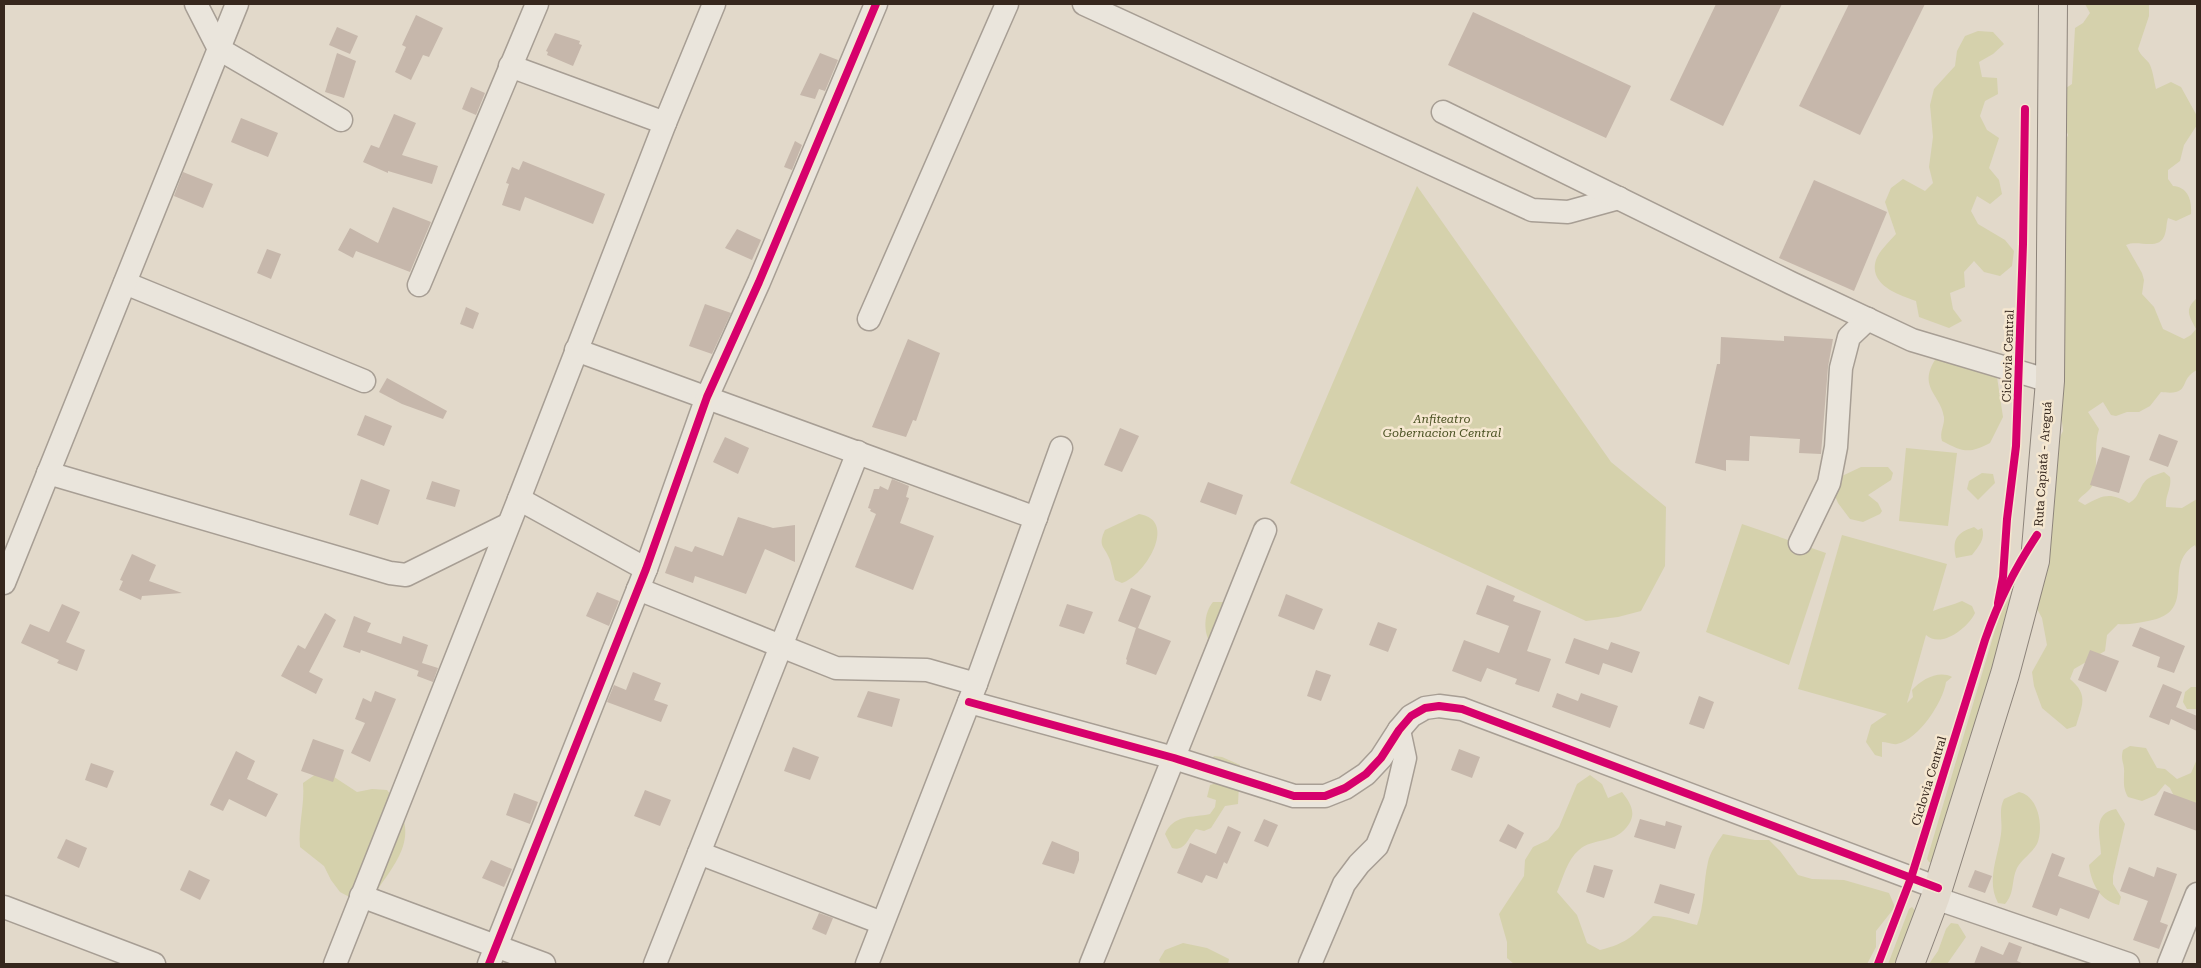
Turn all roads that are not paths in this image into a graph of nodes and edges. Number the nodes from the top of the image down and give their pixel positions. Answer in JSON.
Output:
{"nodes":[{"id":1,"x":196,"y":4,"type":"edge"},
{"id":2,"x":237,"y":4,"type":"edge"},
{"id":3,"x":537,"y":4,"type":"edge"},
{"id":4,"x":714,"y":4,"type":"edge"},
{"id":5,"x":876,"y":4,"type":"edge"},
{"id":6,"x":1007,"y":4,"type":"edge"},
{"id":7,"x":1084,"y":4,"type":"edge"},
{"id":8,"x":2053,"y":4,"type":"edge"},
{"id":9,"x":219,"y":49,"type":"junction"},
{"id":10,"x":510,"y":66,"type":"junction"},
{"id":11,"x":1443,"y":112,"type":"dead end"},
{"id":12,"x":341,"y":120,"type":"dead end"},
{"id":13,"x":664,"y":123,"type":"junction"},
{"id":14,"x":1619,"y":198,"type":"junction"},
{"id":15,"x":125,"y":282,"type":"junction"},
{"id":16,"x":419,"y":285,"type":"dead end"},
{"id":17,"x":869,"y":319,"type":"dead end"},
{"id":18,"x":1868,"y":319,"type":"junction"},
{"id":19,"x":576,"y":350,"type":"junction"},
{"id":20,"x":364,"y":380,"type":"dead end"},
{"id":21,"x":2050,"y":381,"type":"junction"},
{"id":22,"x":707,"y":398,"type":"junction"},
{"id":23,"x":1061,"y":448,"type":"dead end"},
{"id":24,"x":858,"y":452,"type":"junction"},
{"id":25,"x":48,"y":473,"type":"junction"},
{"id":26,"x":519,"y":499,"type":"junction"},
{"id":27,"x":1036,"y":518,"type":"junction"},
{"id":28,"x":507,"y":525,"type":"junction"},
{"id":29,"x":1265,"y":530,"type":"dead end"},
{"id":30,"x":1800,"y":544,"type":"dead end"},
{"id":31,"x":642,"y":579,"type":"junction"},
{"id":32,"x":4,"y":583,"type":"edge"},
{"id":33,"x":781,"y":645,"type":"junction"},
{"id":34,"x":972,"y":693,"type":"junction"},
{"id":35,"x":1399,"y":730,"type":"junction"},
{"id":36,"x":1174,"y":758,"type":"junction"},
{"id":37,"x":699,"y":853,"type":"junction"},
{"id":38,"x":1937,"y":893,"type":"junction"},
{"id":39,"x":2197,"y":894,"type":"edge"},
{"id":40,"x":361,"y":896,"type":"junction"},
{"id":41,"x":4,"y":907,"type":"edge"},
{"id":42,"x":882,"y":922,"type":"junction"},
{"id":43,"x":493,"y":955,"type":"edge"},
{"id":44,"x":154,"y":964,"type":"edge"},
{"id":45,"x":335,"y":964,"type":"edge"},
{"id":46,"x":544,"y":964,"type":"edge"},
{"id":47,"x":654,"y":964,"type":"edge"},
{"id":48,"x":867,"y":964,"type":"edge"},
{"id":49,"x":1091,"y":964,"type":"edge"},
{"id":50,"x":1310,"y":964,"type":"edge"},
{"id":51,"x":1910,"y":964,"type":"edge"},
{"id":52,"x":2128,"y":964,"type":"edge"},
{"id":53,"x":2169,"y":964,"type":"edge"}],
"edges":[{"from":1,"to":9,"type":"street"},
{"from":2,"to":9,"type":"street"},
{"from":3,"to":10,"type":"street"},
{"from":4,"to":13,"type":"street"},
{"from":5,"to":22,"type":"street"},
{"from":6,"to":17,"type":"street"},
{"from":7,"to":14,"type":"street"},
{"from":8,"to":21,"type":"main road","name":"Ruta Capiatá - Areguá"},
{"from":9,"to":12,"type":"street"},
{"from":9,"to":15,"type":"street"},
{"from":10,"to":13,"type":"street"},
{"from":10,"to":16,"type":"street"},
{"from":11,"to":14,"type":"street"},
{"from":13,"to":19,"type":"street"},
{"from":14,"to":18,"type":"street"},
{"from":15,"to":20,"type":"street"},
{"from":15,"to":25,"type":"street"},
{"from":18,"to":21,"type":"street"},
{"from":18,"to":30,"type":"street"},
{"from":19,"to":22,"type":"street"},
{"from":19,"to":26,"type":"street"},
{"from":21,"to":38,"type":"main road","name":"Ruta Capiatá - Areguá"},
{"from":22,"to":24,"type":"street"},
{"from":22,"to":31,"type":"street"},
{"from":23,"to":27,"type":"street"},
{"from":24,"to":27,"type":"street"},
{"from":24,"to":33,"type":"street"},
{"from":25,"to":28,"type":"street"},
{"from":25,"to":32,"type":"street"},
{"from":26,"to":28,"type":"street"},
{"from":26,"to":31,"type":"street"},
{"from":27,"to":34,"type":"street"},
{"from":28,"to":40,"type":"street"},
{"from":29,"to":36,"type":"street"},
{"from":31,"to":33,"type":"street"},
{"from":31,"to":43,"type":"street"},
{"from":33,"to":34,"type":"street"},
{"from":33,"to":37,"type":"street"},
{"from":34,"to":36,"type":"street"},
{"from":34,"to":42,"type":"street"},
{"from":35,"to":36,"type":"street"},
{"from":35,"to":38,"type":"street"},
{"from":35,"to":50,"type":"street"},
{"from":36,"to":49,"type":"street"},
{"from":37,"to":42,"type":"street"},
{"from":37,"to":47,"type":"street"},
{"from":38,"to":51,"type":"main road","name":"Ruta Capiatá - Areguá"},
{"from":38,"to":52,"type":"street"},
{"from":39,"to":53,"type":"street"},
{"from":40,"to":43,"type":"street"},
{"from":40,"to":45,"type":"street"},
{"from":41,"to":44,"type":"street"},
{"from":42,"to":48,"type":"street"},
{"from":43,"to":46,"type":"street"}]}
